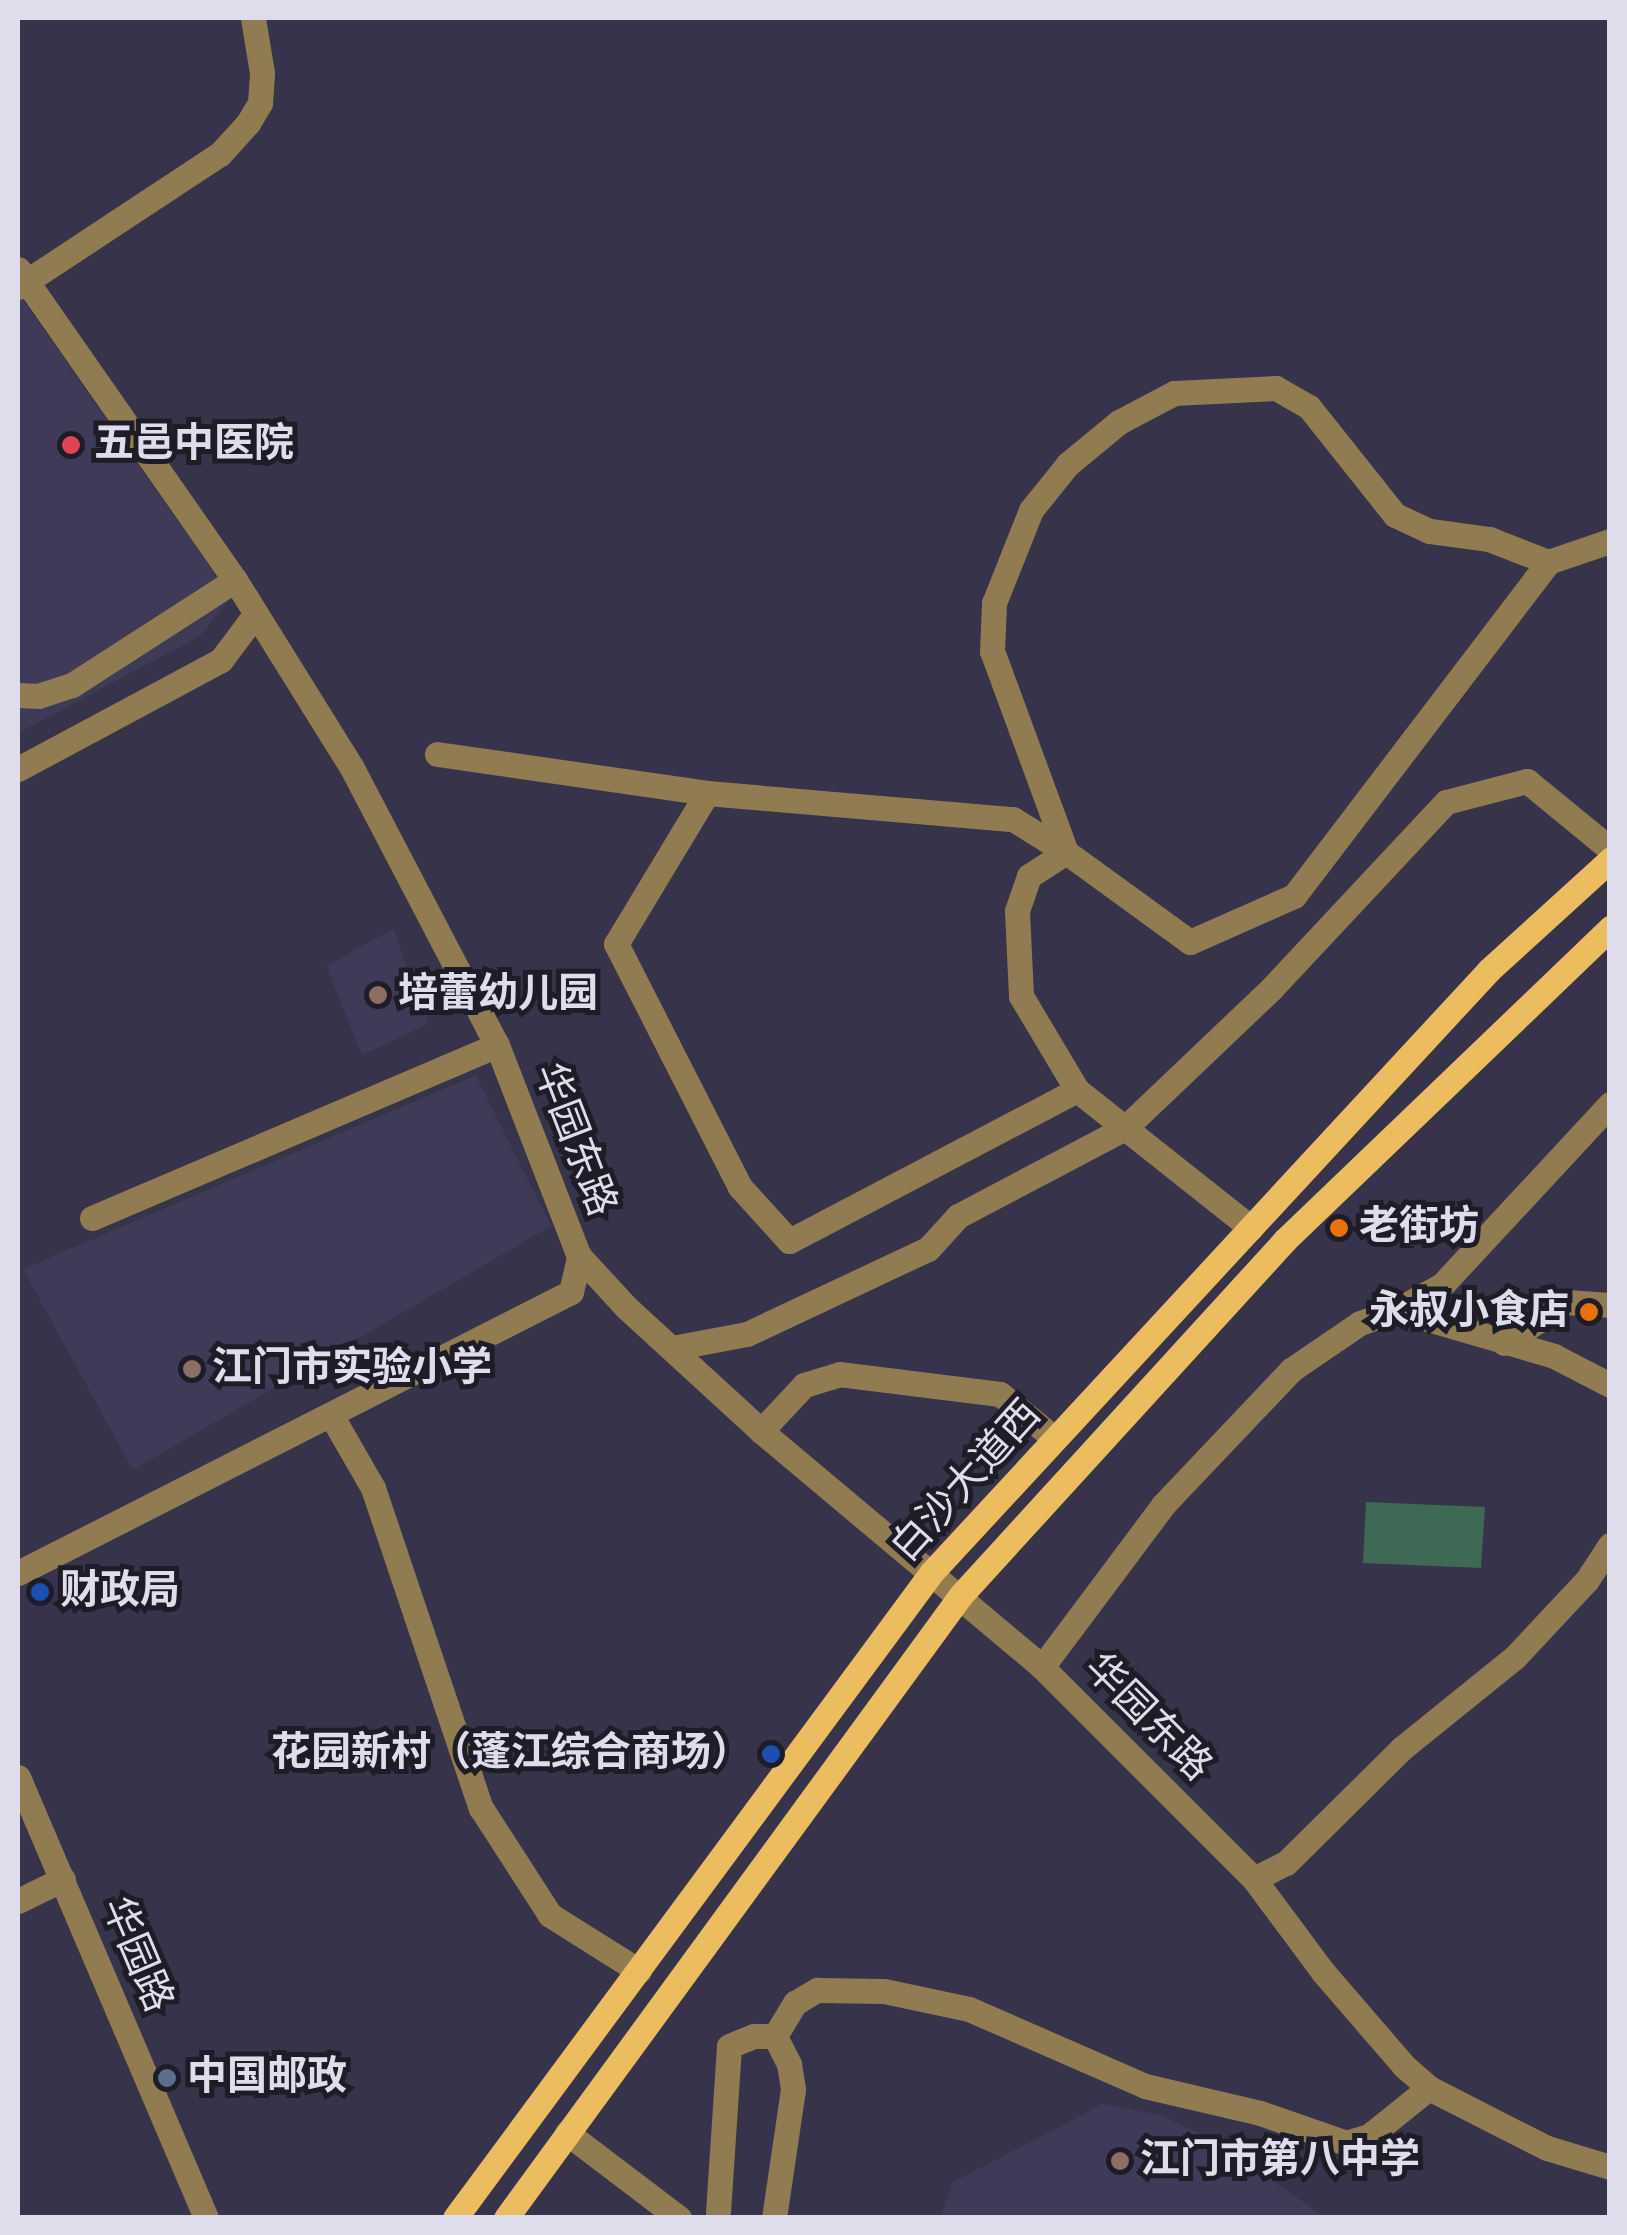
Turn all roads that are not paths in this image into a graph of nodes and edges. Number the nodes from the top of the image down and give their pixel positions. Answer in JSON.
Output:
{"nodes":[{"id":1,"x":253,"y":18,"type":"edge"},
{"id":2,"x":20,"y":279,"type":"edge"},
{"id":3,"x":1610,"y":540,"type":"edge"},
{"id":4,"x":1548,"y":562,"type":"junction"},
{"id":5,"x":234,"y":580,"type":"junction"},
{"id":6,"x":254,"y":616,"type":"junction"},
{"id":7,"x":18,"y":695,"type":"edge"},
{"id":8,"x":437,"y":754,"type":"dead end"},
{"id":9,"x":18,"y":769,"type":"edge"},
{"id":10,"x":706,"y":794,"type":"junction"},
{"id":11,"x":1610,"y":849,"type":"edge"},
{"id":12,"x":1066,"y":852,"type":"junction"},
{"id":13,"x":1610,"y":860,"type":"edge"},
{"id":14,"x":1610,"y":928,"type":"edge"},
{"id":15,"x":497,"y":1045,"type":"junction"},
{"id":16,"x":1077,"y":1090,"type":"junction"},
{"id":17,"x":1610,"y":1104,"type":"edge"},
{"id":18,"x":1125,"y":1128,"type":"junction"},
{"id":19,"x":92,"y":1218,"type":"dead end"},
{"id":20,"x":1251,"y":1228,"type":"junction"},
{"id":21,"x":579,"y":1256,"type":"junction"},
{"id":22,"x":1610,"y":1304,"type":"edge"},
{"id":23,"x":1398,"y":1310,"type":"junction"},
{"id":24,"x":1504,"y":1344,"type":"junction"},
{"id":25,"x":672,"y":1348,"type":"junction"},
{"id":26,"x":1610,"y":1385,"type":"edge"},
{"id":27,"x":331,"y":1415,"type":"junction"},
{"id":28,"x":761,"y":1431,"type":"junction"},
{"id":29,"x":1054,"y":1438,"type":"junction"},
{"id":30,"x":1610,"y":1545,"type":"edge"},
{"id":31,"x":932,"y":1572,"type":"junction"},
{"id":32,"x":18,"y":1573,"type":"edge"},
{"id":33,"x":960,"y":1595,"type":"junction"},
{"id":34,"x":1042,"y":1667,"type":"junction"},
{"id":35,"x":18,"y":1777,"type":"edge"},
{"id":36,"x":1254,"y":1879,"type":"junction"},
{"id":37,"x":63,"y":1880,"type":"junction"},
{"id":38,"x":18,"y":1901,"type":"edge"},
{"id":39,"x":640,"y":1971,"type":"junction"},
{"id":40,"x":776,"y":2036,"type":"junction"},
{"id":41,"x":1430,"y":2088,"type":"junction"},
{"id":42,"x":567,"y":2133,"type":"junction"},
{"id":43,"x":1610,"y":2166,"type":"edge"},
{"id":44,"x":718,"y":2212,"type":"dead end"},
{"id":45,"x":206,"y":2218,"type":"edge"},
{"id":46,"x":455,"y":2218,"type":"edge"},
{"id":47,"x":506,"y":2218,"type":"edge"},
{"id":48,"x":678,"y":2218,"type":"edge"},
{"id":49,"x":774,"y":2218,"type":"edge"}],
"edges":[{"from":1,"to":2,"type":"street"},
{"from":2,"to":5,"type":"street","name":"华园东路"},
{"from":3,"to":4,"type":"street"},
{"from":4,"to":12,"type":"street"},
{"from":4,"to":12,"type":"street"},
{"from":5,"to":6,"type":"street","name":"华园东路"},
{"from":5,"to":7,"type":"street"},
{"from":6,"to":9,"type":"street"},
{"from":6,"to":15,"type":"street","name":"华园东路"},
{"from":8,"to":10,"type":"street"},
{"from":10,"to":12,"type":"street"},
{"from":10,"to":16,"type":"street"},
{"from":11,"to":18,"type":"street"},
{"from":12,"to":16,"type":"street"},
{"from":13,"to":20,"type":"main road","name":"白沙大道西"},
{"from":14,"to":33,"type":"main road","name":"白沙大道西"},
{"from":15,"to":19,"type":"street"},
{"from":15,"to":21,"type":"street","name":"华园东路"},
{"from":16,"to":18,"type":"street"},
{"from":17,"to":23,"type":"street"},
{"from":18,"to":20,"type":"street"},
{"from":18,"to":25,"type":"street"},
{"from":20,"to":29,"type":"main road","name":"白沙大道西"},
{"from":21,"to":25,"type":"street","name":"华园东路"},
{"from":21,"to":27,"type":"street"},
{"from":22,"to":24,"type":"street"},
{"from":23,"to":24,"type":"street"},
{"from":23,"to":34,"type":"street"},
{"from":24,"to":26,"type":"street"},
{"from":25,"to":28,"type":"street","name":"华园东路"},
{"from":27,"to":32,"type":"street"},
{"from":27,"to":39,"type":"street"},
{"from":28,"to":29,"type":"street"},
{"from":28,"to":31,"type":"street","name":"华园东路"},
{"from":29,"to":31,"type":"main road","name":"白沙大道西"},
{"from":30,"to":36,"type":"street"},
{"from":31,"to":33,"type":"street","name":"华园东路"},
{"from":31,"to":39,"type":"main road","name":"白沙大道西"},
{"from":33,"to":34,"type":"street","name":"华园东路"},
{"from":33,"to":42,"type":"main road","name":"白沙大道西"},
{"from":34,"to":36,"type":"street","name":"华园东路"},
{"from":35,"to":37,"type":"street","name":"华园路"},
{"from":36,"to":41,"type":"street","name":"华园东路"},
{"from":37,"to":38,"type":"street"},
{"from":37,"to":45,"type":"street","name":"华园路"},
{"from":39,"to":46,"type":"main road","name":"白沙大道西"},
{"from":40,"to":41,"type":"street"},
{"from":40,"to":44,"type":"street"},
{"from":40,"to":49,"type":"street"},
{"from":41,"to":43,"type":"street","name":"华园东路"},
{"from":42,"to":47,"type":"main road","name":"白沙大道西"},
{"from":42,"to":48,"type":"street"}]}
